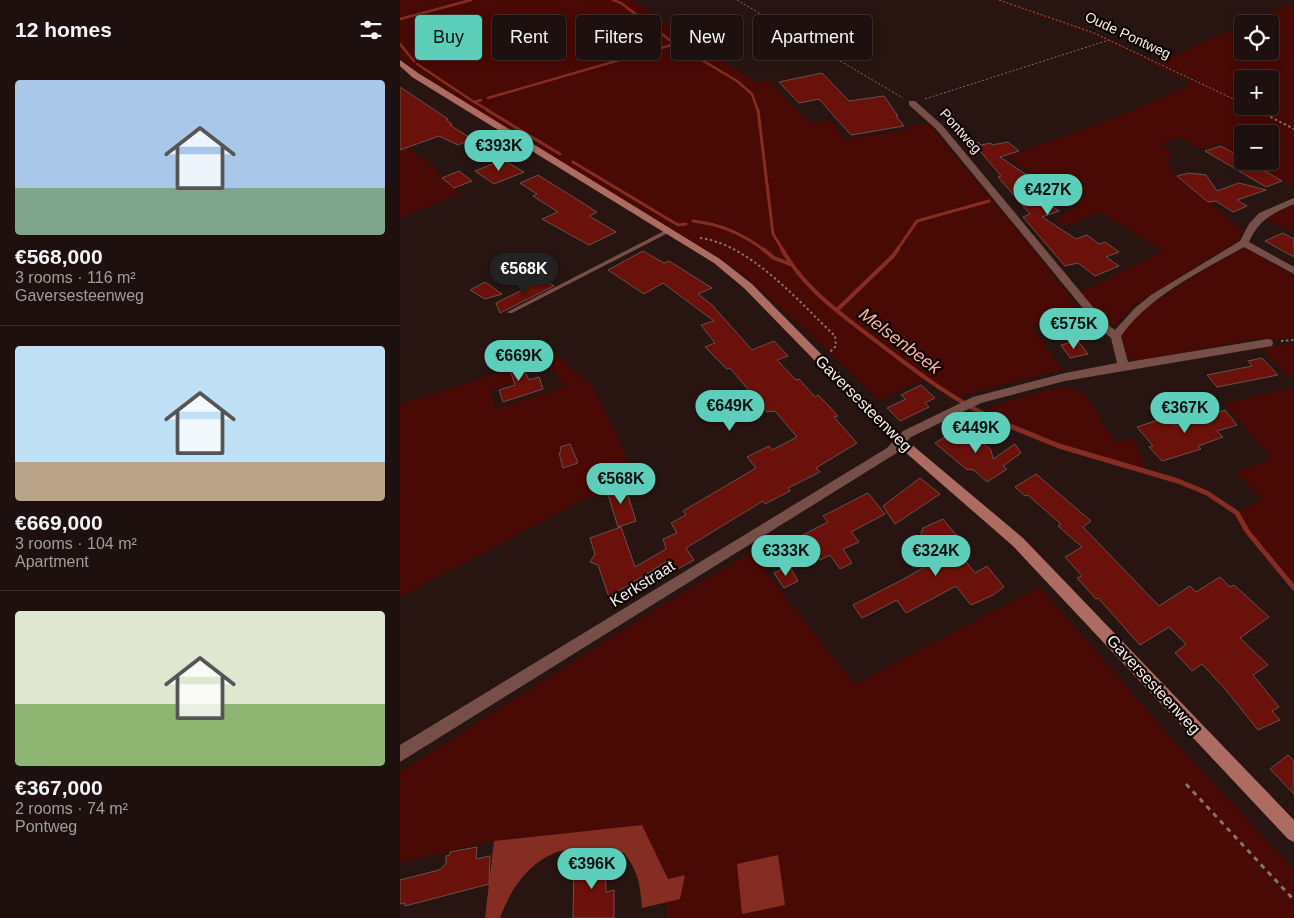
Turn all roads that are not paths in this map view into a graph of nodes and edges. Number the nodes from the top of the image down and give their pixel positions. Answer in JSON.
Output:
{"nodes":[{"id":1,"x":400,"y":62,"type":"edge"},
{"id":2,"x":912,"y":103,"type":"road end"},
{"id":3,"x":1294,"y":201,"type":"edge"},
{"id":4,"x":668,"y":231,"type":"junction"},
{"id":5,"x":1244,"y":243,"type":"junction"},
{"id":6,"x":1294,"y":271,"type":"edge"},
{"id":7,"x":510,"y":312,"type":"dead end"},
{"id":8,"x":1116,"y":336,"type":"junction"},
{"id":9,"x":1268,"y":342,"type":"dead end"},
{"id":10,"x":1123,"y":366,"type":"junction"},
{"id":11,"x":901,"y":442,"type":"junction"},
{"id":12,"x":400,"y":754,"type":"edge"},
{"id":13,"x":1294,"y":833,"type":"edge"}],
"edges":[{"from":1,"to":4,"type":"street","name":"Gaversesteenweg"},
{"from":2,"to":8,"type":"street","name":"Pontweg"},
{"from":3,"to":5,"type":"street"},
{"from":4,"to":7,"type":"lane"},
{"from":4,"to":11,"type":"street","name":"Gaversesteenweg"},
{"from":5,"to":6,"type":"street"},
{"from":5,"to":8,"type":"street"},
{"from":8,"to":10,"type":"street"},
{"from":9,"to":10,"type":"street"},
{"from":10,"to":11,"type":"street"},
{"from":11,"to":12,"type":"street","name":"Kerkstraat"},
{"from":11,"to":13,"type":"street","name":"Gaversesteenweg"}]}
